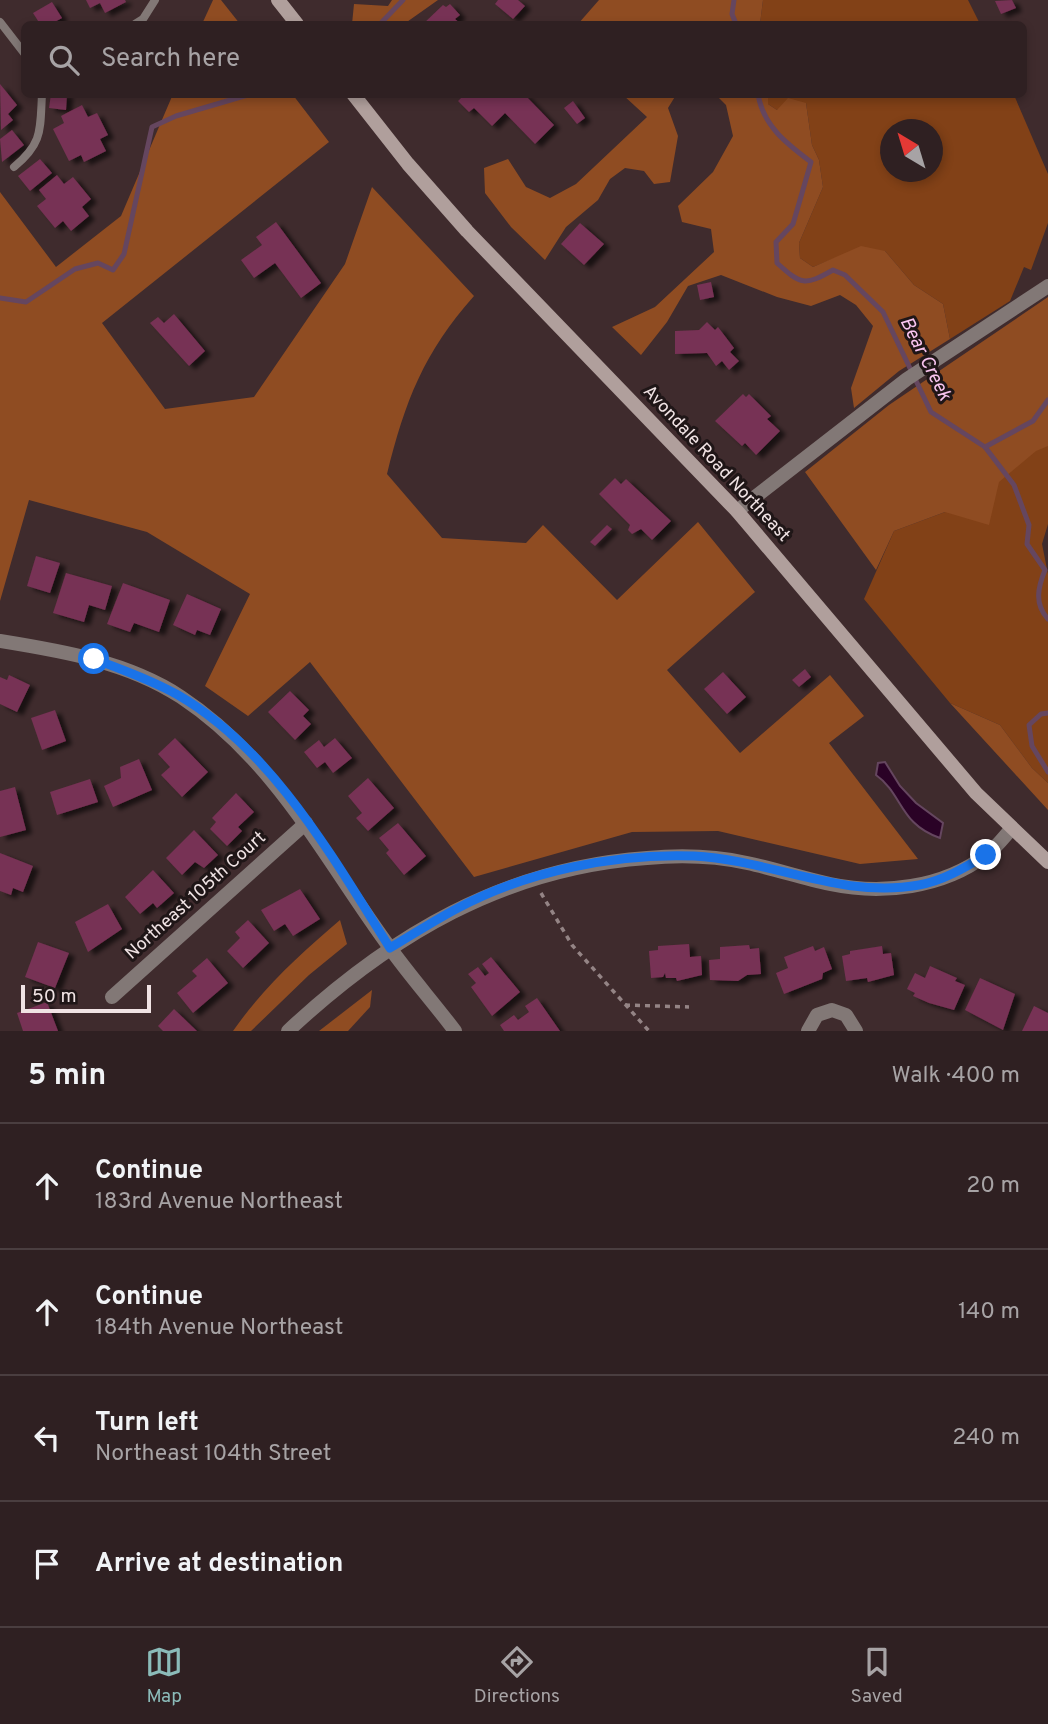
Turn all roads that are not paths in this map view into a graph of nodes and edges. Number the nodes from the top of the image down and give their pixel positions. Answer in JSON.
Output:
{"nodes":[{"id":1,"x":155,"y":0,"type":"edge"},
{"id":2,"x":278,"y":0,"type":"edge"},
{"id":3,"x":140,"y":21,"type":"edge"},
{"id":4,"x":296,"y":21,"type":"edge"},
{"id":5,"x":0,"y":22,"type":"edge"},
{"id":6,"x":21,"y":48,"type":"edge"},
{"id":7,"x":42,"y":98,"type":"edge"},
{"id":8,"x":356,"y":98,"type":"edge"},
{"id":9,"x":14,"y":167,"type":"dead end"},
{"id":10,"x":1048,"y":286,"type":"edge"},
{"id":11,"x":737,"y":510,"type":"junction"},
{"id":12,"x":0,"y":641,"type":"edge"},
{"id":13,"x":306,"y":822,"type":"junction"},
{"id":14,"x":1012,"y":828,"type":"junction"},
{"id":15,"x":1048,"y":862,"type":"edge"},
{"id":16,"x":390,"y":948,"type":"junction"},
{"id":17,"x":112,"y":998,"type":"dead end"},
{"id":18,"x":288,"y":1031,"type":"edge"},
{"id":19,"x":456,"y":1031,"type":"edge"},
{"id":20,"x":808,"y":1031,"type":"edge"},
{"id":21,"x":856,"y":1031,"type":"edge"}],
"edges":[{"from":1,"to":3,"type":"lane"},
{"from":2,"to":4,"type":"main road"},
{"from":5,"to":6,"type":"lane"},
{"from":7,"to":9,"type":"lane"},
{"from":8,"to":11,"type":"main road","name":"Avondale Road Northeast"},
{"from":10,"to":11,"type":"street"},
{"from":11,"to":14,"type":"main road","name":"Avondale Road Northeast"},
{"from":12,"to":13,"type":"street"},
{"from":13,"to":16,"type":"street"},
{"from":13,"to":17,"type":"street","name":"Northeast 105th Court"},
{"from":14,"to":15,"type":"main road","name":"Avondale Road Northeast"},
{"from":14,"to":16,"type":"street"},
{"from":16,"to":18,"type":"street"},
{"from":16,"to":19,"type":"street"},
{"from":20,"to":21,"type":"street"}]}
